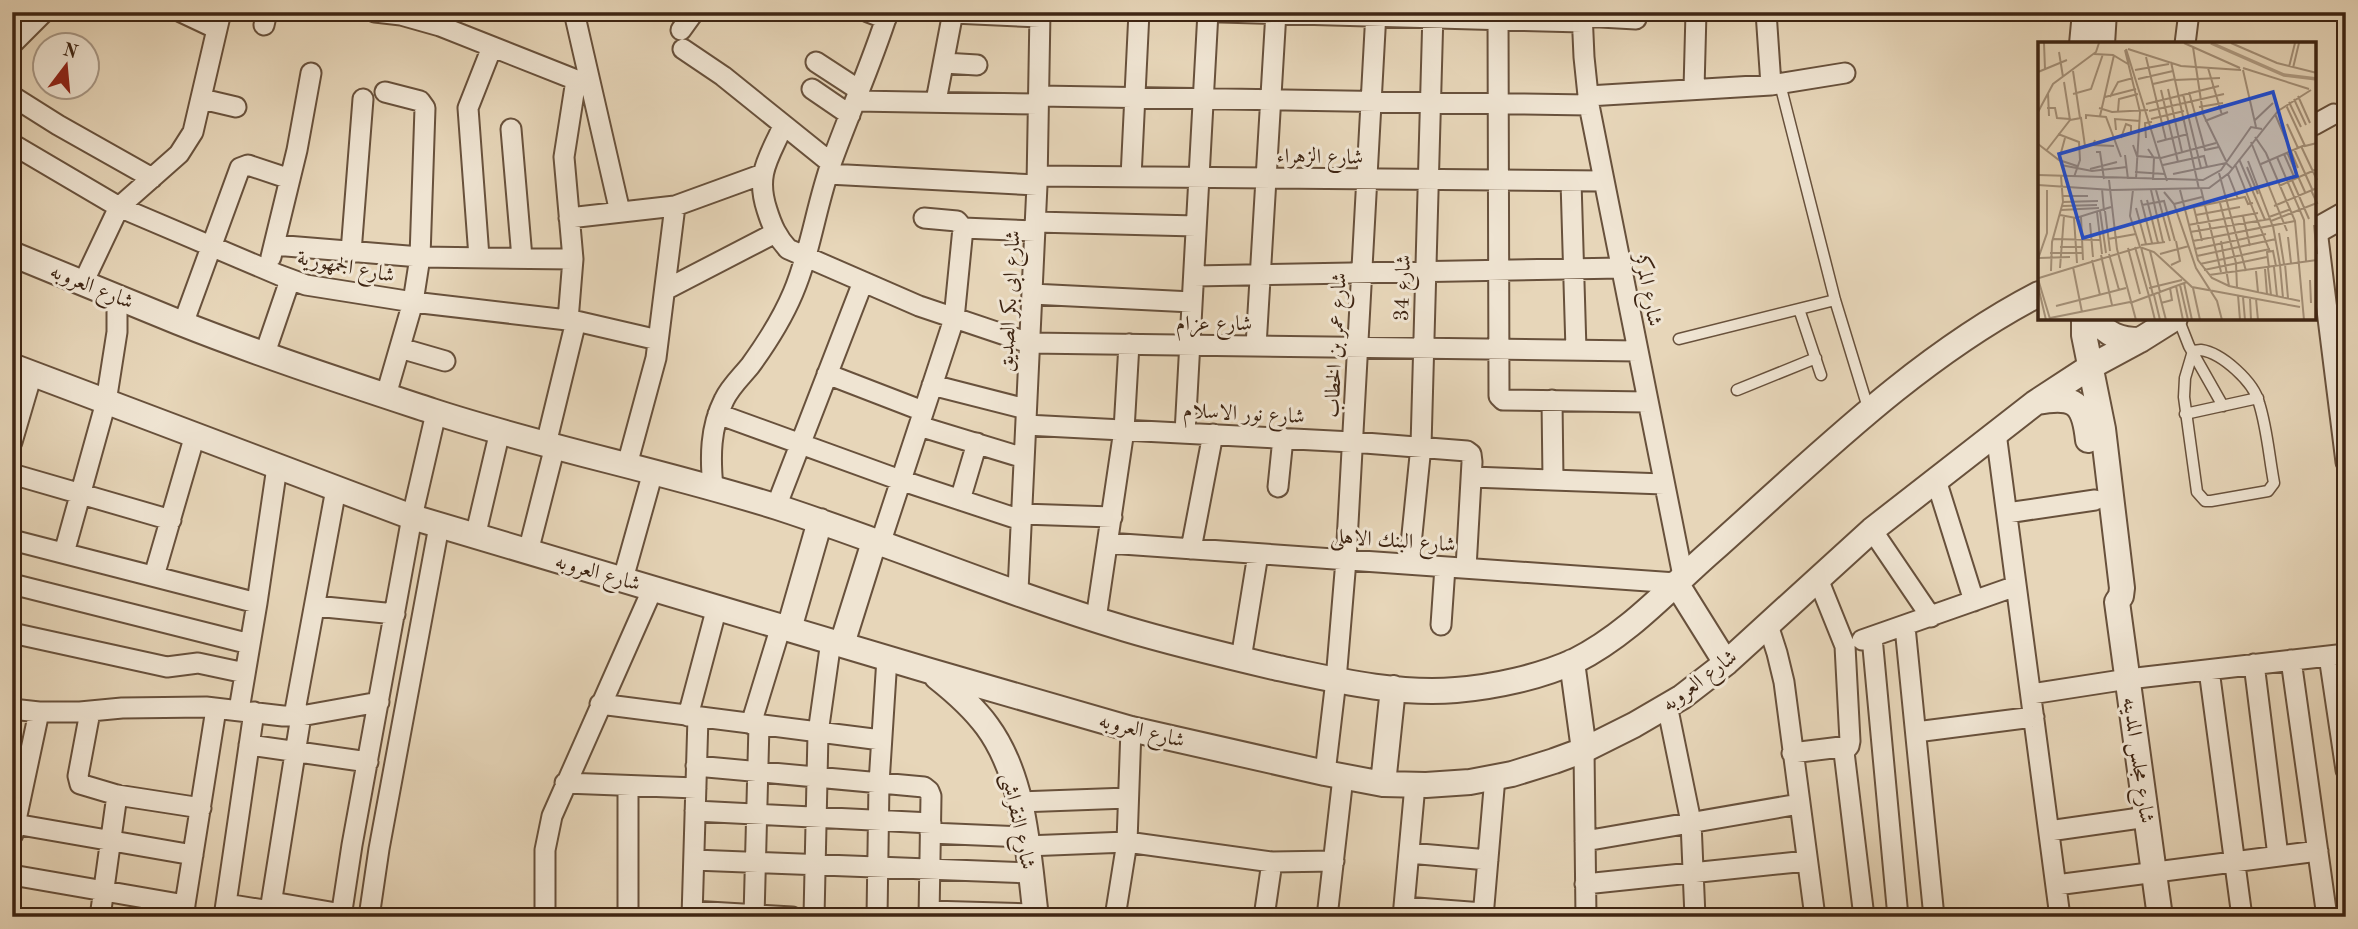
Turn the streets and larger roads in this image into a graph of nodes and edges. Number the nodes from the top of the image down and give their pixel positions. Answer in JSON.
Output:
{"nodes":[{"id":1,"x":44,"y":12,"type":"edge"},
{"id":2,"x":181,"y":12,"type":"edge"},
{"id":3,"x":375,"y":12,"type":"edge"},
{"id":4,"x":574,"y":12,"type":"edge"},
{"id":5,"x":694,"y":12,"type":"edge"},
{"id":6,"x":1139,"y":12,"type":"edge"},
{"id":7,"x":1208,"y":12,"type":"edge"},
{"id":8,"x":1221,"y":12,"type":"edge"},
{"id":9,"x":1696,"y":12,"type":"edge"},
{"id":10,"x":1766,"y":12,"type":"edge"},
{"id":11,"x":2085,"y":12,"type":"edge"},
{"id":12,"x":2104,"y":12,"type":"edge"},
{"id":13,"x":2189,"y":12,"type":"edge"},
{"id":14,"x":953,"y":13,"type":"edge"},
{"id":15,"x":1276,"y":13,"type":"edge"},
{"id":16,"x":881,"y":14,"type":"edge"},
{"id":17,"x":1376,"y":14,"type":"edge"},
{"id":18,"x":1040,"y":15,"type":"edge"},
{"id":19,"x":1433,"y":15,"type":"edge"},
{"id":20,"x":1498,"y":16,"type":"edge"},
{"id":21,"x":1582,"y":17,"type":"edge"},
{"id":22,"x":1636,"y":19,"type":"dead end"},
{"id":23,"x":219,"y":20,"type":"edge"},
{"id":24,"x":2082,"y":42,"type":"edge"},
{"id":25,"x":2102,"y":42,"type":"edge"},
{"id":26,"x":2185,"y":42,"type":"edge"},
{"id":27,"x":12,"y":44,"type":"edge"},
{"id":28,"x":492,"y":47,"type":"junction"},
{"id":29,"x":816,"y":62,"type":"dead end"},
{"id":30,"x":944,"y":63,"type":"junction"},
{"id":31,"x":977,"y":65,"type":"dead end"},
{"id":32,"x":311,"y":73,"type":"dead end"},
{"id":33,"x":1845,"y":74,"type":"dead end"},
{"id":34,"x":583,"y":83,"type":"junction"},
{"id":35,"x":1775,"y":84,"type":"junction"},
{"id":36,"x":812,"y":89,"type":"dead end"},
{"id":37,"x":1694,"y":89,"type":"junction"},
{"id":38,"x":384,"y":92,"type":"dead end"},
{"id":39,"x":12,"y":96,"type":"edge"},
{"id":40,"x":1135,"y":98,"type":"junction"},
{"id":41,"x":202,"y":99,"type":"junction"},
{"id":42,"x":363,"y":99,"type":"dead end"},
{"id":43,"x":1203,"y":99,"type":"junction"},
{"id":44,"x":1038,"y":100,"type":"junction"},
{"id":45,"x":1271,"y":100,"type":"junction"},
{"id":46,"x":1588,"y":100,"type":"junction"},
{"id":47,"x":936,"y":101,"type":"junction"},
{"id":48,"x":855,"y":102,"type":"junction"},
{"id":49,"x":1371,"y":102,"type":"junction"},
{"id":50,"x":1430,"y":103,"type":"junction"},
{"id":51,"x":1498,"y":104,"type":"junction"},
{"id":52,"x":236,"y":107,"type":"dead end"},
{"id":53,"x":2334,"y":114,"type":"dead end"},
{"id":54,"x":2316,"y":124,"type":"edge"},
{"id":55,"x":783,"y":126,"type":"junction"},
{"id":56,"x":512,"y":129,"type":"dead end"},
{"id":57,"x":12,"y":144,"type":"edge"},
{"id":58,"x":830,"y":168,"type":"junction"},
{"id":59,"x":763,"y":174,"type":"junction"},
{"id":60,"x":1131,"y":177,"type":"junction"},
{"id":61,"x":1199,"y":177,"type":"junction"},
{"id":62,"x":152,"y":178,"type":"junction"},
{"id":63,"x":1266,"y":178,"type":"junction"},
{"id":64,"x":1367,"y":179,"type":"junction"},
{"id":65,"x":290,"y":180,"type":"junction"},
{"id":66,"x":1037,"y":180,"type":"junction"},
{"id":67,"x":1428,"y":180,"type":"junction"},
{"id":68,"x":1498,"y":180,"type":"junction"},
{"id":69,"x":1570,"y":181,"type":"junction"},
{"id":70,"x":1603,"y":181,"type":"junction"},
{"id":71,"x":675,"y":206,"type":"junction"},
{"id":72,"x":118,"y":207,"type":"junction"},
{"id":73,"x":620,"y":212,"type":"junction"},
{"id":74,"x":2346,"y":214,"type":"edge"},
{"id":75,"x":569,"y":218,"type":"junction"},
{"id":76,"x":924,"y":218,"type":"dead end"},
{"id":77,"x":1035,"y":226,"type":"junction"},
{"id":78,"x":1196,"y":226,"type":"junction"},
{"id":79,"x":963,"y":228,"type":"junction"},
{"id":80,"x":2316,"y":230,"type":"edge"},
{"id":81,"x":775,"y":233,"type":"junction"},
{"id":82,"x":2316,"y":237,"type":"edge"},
{"id":83,"x":274,"y":245,"type":"junction"},
{"id":84,"x":211,"y":246,"type":"junction"},
{"id":85,"x":351,"y":251,"type":"junction"},
{"id":86,"x":12,"y":254,"type":"edge"},
{"id":87,"x":420,"y":257,"type":"junction"},
{"id":88,"x":479,"y":257,"type":"junction"},
{"id":89,"x":522,"y":258,"type":"junction"},
{"id":90,"x":573,"y":258,"type":"junction"},
{"id":91,"x":806,"y":258,"type":"junction"},
{"id":92,"x":1621,"y":268,"type":"junction"},
{"id":93,"x":1573,"y":269,"type":"junction"},
{"id":94,"x":267,"y":270,"type":"junction"},
{"id":95,"x":1499,"y":271,"type":"junction"},
{"id":96,"x":1425,"y":272,"type":"junction"},
{"id":97,"x":1362,"y":273,"type":"junction"},
{"id":98,"x":1260,"y":275,"type":"junction"},
{"id":99,"x":1194,"y":276,"type":"junction"},
{"id":100,"x":2038,"y":279,"type":"edge"},
{"id":101,"x":290,"y":280,"type":"junction"},
{"id":102,"x":863,"y":282,"type":"junction"},
{"id":103,"x":83,"y":283,"type":"junction"},
{"id":104,"x":665,"y":290,"type":"junction"},
{"id":105,"x":1032,"y":294,"type":"junction"},
{"id":106,"x":2038,"y":295,"type":"edge"},
{"id":107,"x":117,"y":297,"type":"junction"},
{"id":108,"x":413,"y":302,"type":"junction"},
{"id":109,"x":1192,"y":302,"type":"junction"},
{"id":110,"x":954,"y":320,"type":"junction"},
{"id":111,"x":2084,"y":320,"type":"edge"},
{"id":112,"x":2096,"y":320,"type":"edge"},
{"id":113,"x":2173,"y":320,"type":"edge"},
{"id":114,"x":572,"y":321,"type":"junction"},
{"id":115,"x":183,"y":324,"type":"junction"},
{"id":116,"x":658,"y":340,"type":"junction"},
{"id":117,"x":2140,"y":340,"type":"junction"},
{"id":118,"x":1029,"y":343,"type":"junction"},
{"id":119,"x":1129,"y":344,"type":"junction"},
{"id":120,"x":1190,"y":345,"type":"junction"},
{"id":121,"x":1256,"y":346,"type":"junction"},
{"id":122,"x":1358,"y":346,"type":"junction"},
{"id":123,"x":1423,"y":347,"type":"junction"},
{"id":124,"x":400,"y":348,"type":"junction"},
{"id":125,"x":1499,"y":349,"type":"junction"},
{"id":126,"x":1576,"y":350,"type":"junction"},
{"id":127,"x":1638,"y":351,"type":"junction"},
{"id":128,"x":265,"y":353,"type":"junction"},
{"id":129,"x":1939,"y":357,"type":"junction"},
{"id":130,"x":445,"y":361,"type":"dead end"},
{"id":131,"x":2090,"y":366,"type":"junction"},
{"id":132,"x":22,"y":370,"type":"edge"},
{"id":133,"x":827,"y":374,"type":"junction"},
{"id":134,"x":2341,"y":379,"type":"edge"},
{"id":135,"x":932,"y":385,"type":"junction"},
{"id":136,"x":386,"y":395,"type":"junction"},
{"id":137,"x":1552,"y":400,"type":"junction"},
{"id":138,"x":106,"y":402,"type":"junction"},
{"id":139,"x":1648,"y":402,"type":"junction"},
{"id":140,"x":2035,"y":403,"type":"junction"},
{"id":141,"x":436,"y":413,"type":"junction"},
{"id":142,"x":718,"y":414,"type":"junction"},
{"id":143,"x":1026,"y":417,"type":"junction"},
{"id":144,"x":921,"y":419,"type":"junction"},
{"id":145,"x":500,"y":430,"type":"junction"},
{"id":146,"x":1124,"y":430,"type":"junction"},
{"id":147,"x":1185,"y":433,"type":"junction"},
{"id":148,"x":1996,"y":433,"type":"junction"},
{"id":149,"x":1213,"y":435,"type":"junction"},
{"id":150,"x":195,"y":436,"type":"junction"},
{"id":151,"x":2344,"y":437,"type":"edge"},
{"id":152,"x":1283,"y":438,"type":"junction"},
{"id":153,"x":12,"y":442,"type":"edge"},
{"id":154,"x":1352,"y":442,"type":"junction"},
{"id":155,"x":976,"y":443,"type":"junction"},
{"id":156,"x":800,"y":444,"type":"junction"},
{"id":157,"x":550,"y":445,"type":"junction"},
{"id":158,"x":1421,"y":446,"type":"junction"},
{"id":159,"x":1024,"y":458,"type":"junction"},
{"id":160,"x":2346,"y":462,"type":"edge"},
{"id":161,"x":627,"y":465,"type":"junction"},
{"id":162,"x":277,"y":467,"type":"junction"},
{"id":163,"x":653,"y":472,"type":"junction"},
{"id":164,"x":12,"y":474,"type":"edge"},
{"id":165,"x":1472,"y":477,"type":"junction"},
{"id":166,"x":900,"y":480,"type":"junction"},
{"id":167,"x":1553,"y":480,"type":"junction"},
{"id":168,"x":1936,"y":480,"type":"junction"},
{"id":169,"x":1664,"y":484,"type":"junction"},
{"id":170,"x":1278,"y":487,"type":"dead end"},
{"id":171,"x":713,"y":488,"type":"junction"},
{"id":172,"x":336,"y":489,"type":"junction"},
{"id":173,"x":81,"y":494,"type":"junction"},
{"id":174,"x":960,"y":500,"type":"junction"},
{"id":175,"x":2095,"y":500,"type":"junction"},
{"id":176,"x":776,"y":507,"type":"junction"},
{"id":177,"x":2007,"y":513,"type":"junction"},
{"id":178,"x":412,"y":517,"type":"junction"},
{"id":179,"x":1021,"y":517,"type":"junction"},
{"id":180,"x":1112,"y":517,"type":"junction"},
{"id":181,"x":171,"y":520,"type":"junction"},
{"id":182,"x":820,"y":521,"type":"junction"},
{"id":183,"x":439,"y":526,"type":"junction"},
{"id":184,"x":1872,"y":530,"type":"junction"},
{"id":185,"x":475,"y":537,"type":"junction"},
{"id":186,"x":12,"y":540,"type":"edge"},
{"id":187,"x":877,"y":543,"type":"junction"},
{"id":188,"x":1108,"y":543,"type":"junction"},
{"id":189,"x":1191,"y":549,"type":"junction"},
{"id":190,"x":528,"y":552,"type":"junction"},
{"id":191,"x":64,"y":553,"type":"junction"},
{"id":192,"x":1258,"y":554,"type":"junction"},
{"id":193,"x":1346,"y":560,"type":"junction"},
{"id":194,"x":1409,"y":564,"type":"junction"},
{"id":195,"x":1445,"y":567,"type":"junction"},
{"id":196,"x":1466,"y":568,"type":"junction"},
{"id":197,"x":154,"y":576,"type":"junction"},
{"id":198,"x":623,"y":579,"type":"junction"},
{"id":199,"x":1679,"y":579,"type":"junction"},
{"id":200,"x":1818,"y":579,"type":"junction"},
{"id":201,"x":12,"y":584,"type":"edge"},
{"id":202,"x":2016,"y":586,"type":"junction"},
{"id":203,"x":653,"y":588,"type":"junction"},
{"id":204,"x":1018,"y":591,"type":"junction"},
{"id":205,"x":1974,"y":601,"type":"junction"},
{"id":206,"x":2117,"y":602,"type":"junction"},
{"id":207,"x":257,"y":603,"type":"junction"},
{"id":208,"x":314,"y":606,"type":"junction"},
{"id":209,"x":717,"y":607,"type":"junction"},
{"id":210,"x":395,"y":614,"type":"junction"},
{"id":211,"x":1931,"y":617,"type":"junction"},
{"id":212,"x":1096,"y":619,"type":"junction"},
{"id":213,"x":1441,"y":625,"type":"dead end"},
{"id":214,"x":1768,"y":625,"type":"junction"},
{"id":215,"x":1905,"y":626,"type":"junction"},
{"id":216,"x":785,"y":628,"type":"junction"},
{"id":217,"x":12,"y":633,"type":"edge"},
{"id":218,"x":1872,"y":637,"type":"junction"},
{"id":219,"x":837,"y":643,"type":"junction"},
{"id":220,"x":250,"y":644,"type":"junction"},
{"id":221,"x":1845,"y":646,"type":"junction"},
{"id":222,"x":2337,"y":654,"type":"edge"},
{"id":223,"x":887,"y":658,"type":"junction"},
{"id":224,"x":1241,"y":659,"type":"junction"},
{"id":225,"x":2291,"y":660,"type":"junction"},
{"id":226,"x":1572,"y":662,"type":"junction"},
{"id":227,"x":1726,"y":663,"type":"junction"},
{"id":228,"x":2254,"y":664,"type":"junction"},
{"id":229,"x":2209,"y":670,"type":"junction"},
{"id":230,"x":930,"y":671,"type":"junction"},
{"id":231,"x":245,"y":673,"type":"junction"},
{"id":232,"x":2127,"y":679,"type":"junction"},
{"id":233,"x":1336,"y":680,"type":"junction"},
{"id":234,"x":383,"y":682,"type":"junction"},
{"id":235,"x":410,"y":687,"type":"junction"},
{"id":236,"x":1393,"y":688,"type":"junction"},
{"id":237,"x":2031,"y":694,"type":"junction"},
{"id":238,"x":379,"y":702,"type":"junction"},
{"id":239,"x":600,"y":704,"type":"junction"},
{"id":240,"x":1667,"y":705,"type":"junction"},
{"id":241,"x":12,"y":709,"type":"edge"},
{"id":242,"x":216,"y":709,"type":"junction"},
{"id":243,"x":246,"y":711,"type":"junction"},
{"id":244,"x":39,"y":712,"type":"junction"},
{"id":245,"x":90,"y":712,"type":"junction"},
{"id":246,"x":297,"y":716,"type":"junction"},
{"id":247,"x":693,"y":716,"type":"junction"},
{"id":248,"x":2034,"y":717,"type":"junction"},
{"id":249,"x":755,"y":725,"type":"junction"},
{"id":250,"x":1131,"y":729,"type":"junction"},
{"id":251,"x":1916,"y":732,"type":"junction"},
{"id":252,"x":818,"y":733,"type":"junction"},
{"id":253,"x":881,"y":740,"type":"junction"},
{"id":254,"x":249,"y":745,"type":"junction"},
{"id":255,"x":1849,"y":746,"type":"junction"},
{"id":256,"x":1584,"y":750,"type":"junction"},
{"id":257,"x":295,"y":752,"type":"junction"},
{"id":258,"x":1792,"y":753,"type":"junction"},
{"id":259,"x":368,"y":762,"type":"junction"},
{"id":260,"x":696,"y":766,"type":"junction"},
{"id":261,"x":2346,"y":770,"type":"edge"},
{"id":262,"x":758,"y":772,"type":"junction"},
{"id":263,"x":1334,"y":775,"type":"junction"},
{"id":264,"x":817,"y":777,"type":"junction"},
{"id":265,"x":1495,"y":777,"type":"junction"},
{"id":266,"x":565,"y":783,"type":"junction"},
{"id":267,"x":879,"y":783,"type":"junction"},
{"id":268,"x":1383,"y":783,"type":"junction"},
{"id":269,"x":1415,"y":785,"type":"junction"},
{"id":270,"x":628,"y":786,"type":"junction"},
{"id":271,"x":696,"y":788,"type":"junction"},
{"id":272,"x":117,"y":795,"type":"junction"},
{"id":273,"x":1128,"y":798,"type":"junction"},
{"id":274,"x":16,"y":801,"type":"edge"},
{"id":275,"x":1019,"y":802,"type":"junction"},
{"id":276,"x":1799,"y":804,"type":"junction"},
{"id":277,"x":201,"y":808,"type":"junction"},
{"id":278,"x":695,"y":811,"type":"junction"},
{"id":279,"x":757,"y":814,"type":"junction"},
{"id":280,"x":816,"y":817,"type":"junction"},
{"id":281,"x":2147,"y":817,"type":"junction"},
{"id":282,"x":878,"y":820,"type":"junction"},
{"id":283,"x":1690,"y":822,"type":"junction"},
{"id":284,"x":356,"y":825,"type":"junction"},
{"id":285,"x":930,"y":828,"type":"junction"},
{"id":286,"x":383,"y":829,"type":"junction"},
{"id":287,"x":14,"y":830,"type":"edge"},
{"id":288,"x":2049,"y":831,"type":"junction"},
{"id":289,"x":110,"y":841,"type":"junction"},
{"id":290,"x":1026,"y":841,"type":"junction"},
{"id":291,"x":1585,"y":841,"type":"junction"},
{"id":292,"x":1127,"y":842,"type":"junction"},
{"id":293,"x":352,"y":845,"type":"junction"},
{"id":294,"x":379,"y":849,"type":"junction"},
{"id":295,"x":2318,"y":851,"type":"junction"},
{"id":296,"x":1409,"y":853,"type":"junction"},
{"id":297,"x":193,"y":855,"type":"junction"},
{"id":298,"x":2278,"y":856,"type":"junction"},
{"id":299,"x":694,"y":860,"type":"junction"},
{"id":300,"x":1488,"y":860,"type":"junction"},
{"id":301,"x":1334,"y":861,"type":"junction"},
{"id":302,"x":1807,"y":861,"type":"junction"},
{"id":303,"x":2235,"y":861,"type":"junction"},
{"id":304,"x":756,"y":862,"type":"junction"},
{"id":305,"x":1272,"y":862,"type":"junction"},
{"id":306,"x":815,"y":864,"type":"junction"},
{"id":307,"x":878,"y":867,"type":"junction"},
{"id":308,"x":930,"y":869,"type":"junction"},
{"id":309,"x":2154,"y":871,"type":"junction"},
{"id":310,"x":1030,"y":873,"type":"junction"},
{"id":311,"x":1693,"y":873,"type":"junction"},
{"id":312,"x":12,"y":875,"type":"edge"},
{"id":313,"x":1586,"y":884,"type":"junction"},
{"id":314,"x":2056,"y":885,"type":"junction"},
{"id":315,"x":103,"y":891,"type":"junction"},
{"id":316,"x":270,"y":910,"type":"edge"},
{"id":317,"x":184,"y":911,"type":"edge"},
{"id":318,"x":225,"y":911,"type":"edge"},
{"id":319,"x":1403,"y":912,"type":"edge"},
{"id":320,"x":692,"y":914,"type":"edge"},
{"id":321,"x":929,"y":914,"type":"edge"},
{"id":322,"x":342,"y":915,"type":"edge"},
{"id":323,"x":1483,"y":915,"type":"edge"},
{"id":324,"x":754,"y":916,"type":"edge"},
{"id":325,"x":1036,"y":916,"type":"edge"},
{"id":326,"x":100,"y":917,"type":"edge"},
{"id":327,"x":369,"y":917,"type":"edge"},
{"id":328,"x":545,"y":917,"type":"edge"},
{"id":329,"x":628,"y":917,"type":"edge"},
{"id":330,"x":792,"y":917,"type":"edge"},
{"id":331,"x":814,"y":917,"type":"edge"},
{"id":332,"x":877,"y":917,"type":"edge"},
{"id":333,"x":1115,"y":917,"type":"edge"},
{"id":334,"x":1264,"y":917,"type":"edge"},
{"id":335,"x":1327,"y":917,"type":"edge"},
{"id":336,"x":1586,"y":917,"type":"edge"},
{"id":337,"x":1695,"y":917,"type":"edge"},
{"id":338,"x":1815,"y":917,"type":"edge"},
{"id":339,"x":1864,"y":917,"type":"edge"},
{"id":340,"x":1898,"y":917,"type":"edge"},
{"id":341,"x":1934,"y":917,"type":"edge"},
{"id":342,"x":2060,"y":917,"type":"edge"},
{"id":343,"x":2160,"y":917,"type":"edge"},
{"id":344,"x":2242,"y":917,"type":"edge"},
{"id":345,"x":2327,"y":917,"type":"edge"}],
"edges":[{"from":1,"to":27,"type":"street"},
{"from":2,"to":23,"type":"street"},
{"from":3,"to":28,"type":"street"},
{"from":4,"to":34,"type":"street"},
{"from":5,"to":55,"type":"street"},
{"from":6,"to":40,"type":"street"},
{"from":7,"to":43,"type":"street"},
{"from":8,"to":15,"type":"street"},
{"from":9,"to":37,"type":"street"},
{"from":10,"to":35,"type":"street"},
{"from":11,"to":24,"type":"street"},
{"from":12,"to":25,"type":"street"},
{"from":13,"to":26,"type":"street"},
{"from":14,"to":18,"type":"street"},
{"from":14,"to":30,"type":"street"},
{"from":15,"to":17,"type":"street"},
{"from":15,"to":45,"type":"street"},
{"from":16,"to":48,"type":"street"},
{"from":17,"to":19,"type":"street"},
{"from":17,"to":49,"type":"street","name":"شارع عمر بن الخطاب"},
{"from":18,"to":44,"type":"street","name":"شارع ابى بكر الصديق"},
{"from":19,"to":20,"type":"street"},
{"from":19,"to":50,"type":"street","name":"شارع 34"},
{"from":20,"to":21,"type":"street"},
{"from":20,"to":51,"type":"street"},
{"from":21,"to":22,"type":"street"},
{"from":21,"to":46,"type":"street","name":"شارع المركز"},
{"from":23,"to":41,"type":"street"},
{"from":28,"to":34,"type":"street"},
{"from":28,"to":88,"type":"street"},
{"from":29,"to":48,"type":"street"},
{"from":30,"to":31,"type":"street"},
{"from":30,"to":47,"type":"street"},
{"from":32,"to":65,"type":"street"},
{"from":33,"to":35,"type":"street"},
{"from":34,"to":73,"type":"street"},
{"from":34,"to":75,"type":"street"},
{"from":35,"to":37,"type":"street"},
{"from":36,"to":48,"type":"street"},
{"from":37,"to":46,"type":"street"},
{"from":38,"to":87,"type":"street"},
{"from":39,"to":62,"type":"street"},
{"from":40,"to":43,"type":"street"},
{"from":40,"to":44,"type":"street"},
{"from":40,"to":60,"type":"street"},
{"from":41,"to":52,"type":"street"},
{"from":41,"to":62,"type":"street"},
{"from":42,"to":85,"type":"street"},
{"from":43,"to":45,"type":"street"},
{"from":43,"to":61,"type":"street"},
{"from":44,"to":47,"type":"street"},
{"from":44,"to":66,"type":"street","name":"شارع ابى بكر الصديق"},
{"from":45,"to":49,"type":"street"},
{"from":45,"to":63,"type":"street"},
{"from":46,"to":51,"type":"street"},
{"from":46,"to":70,"type":"street","name":"شارع المركز"},
{"from":47,"to":48,"type":"street"},
{"from":48,"to":58,"type":"street"},
{"from":49,"to":50,"type":"street"},
{"from":49,"to":64,"type":"street","name":"شارع عمر بن الخطاب"},
{"from":50,"to":51,"type":"street"},
{"from":50,"to":67,"type":"street","name":"شارع 34"},
{"from":51,"to":68,"type":"street"},
{"from":53,"to":54,"type":"street"},
{"from":55,"to":58,"type":"street"},
{"from":55,"to":59,"type":"street"},
{"from":56,"to":89,"type":"street"},
{"from":57,"to":72,"type":"street","name":"شارع الجمهورية"},
{"from":58,"to":66,"type":"street","name":"شارع الزهراء"},
{"from":58,"to":91,"type":"street"},
{"from":59,"to":71,"type":"street"},
{"from":59,"to":81,"type":"street"},
{"from":60,"to":61,"type":"street","name":"شارع الزهراء"},
{"from":60,"to":66,"type":"street","name":"شارع الزهراء"},
{"from":61,"to":63,"type":"street","name":"شارع الزهراء"},
{"from":61,"to":78,"type":"street"},
{"from":62,"to":72,"type":"street"},
{"from":63,"to":64,"type":"street","name":"شارع الزهراء"},
{"from":63,"to":98,"type":"street"},
{"from":64,"to":67,"type":"street","name":"شارع الزهراء"},
{"from":64,"to":97,"type":"street","name":"شارع عمر بن الخطاب"},
{"from":65,"to":83,"type":"street"},
{"from":65,"to":84,"type":"street"},
{"from":66,"to":77,"type":"street","name":"شارع ابى بكر الصديق"},
{"from":67,"to":68,"type":"street","name":"شارع الزهراء"},
{"from":67,"to":96,"type":"street","name":"شارع 34"},
{"from":68,"to":69,"type":"street","name":"شارع الزهراء"},
{"from":68,"to":95,"type":"street"},
{"from":69,"to":70,"type":"street","name":"شارع الزهراء"},
{"from":69,"to":93,"type":"street"},
{"from":70,"to":92,"type":"street","name":"شارع المركز"},
{"from":71,"to":73,"type":"street"},
{"from":71,"to":104,"type":"street"},
{"from":72,"to":84,"type":"street","name":"شارع الجمهورية"},
{"from":72,"to":103,"type":"street"},
{"from":73,"to":75,"type":"street"},
{"from":74,"to":80,"type":"street"},
{"from":75,"to":90,"type":"street"},
{"from":76,"to":79,"type":"street"},
{"from":77,"to":78,"type":"street"},
{"from":77,"to":79,"type":"street"},
{"from":77,"to":105,"type":"street","name":"شارع ابى بكر الصديق"},
{"from":78,"to":99,"type":"street"},
{"from":79,"to":110,"type":"street"},
{"from":81,"to":91,"type":"street","name":"شارع عزام"},
{"from":81,"to":104,"type":"street"},
{"from":82,"to":134,"type":"street"},
{"from":83,"to":85,"type":"street"},
{"from":83,"to":94,"type":"street"},
{"from":84,"to":94,"type":"street","name":"شارع الجمهورية"},
{"from":84,"to":115,"type":"street"},
{"from":85,"to":87,"type":"street"},
{"from":86,"to":103,"type":"street","name":"شارع العروبه"},
{"from":87,"to":88,"type":"street"},
{"from":87,"to":108,"type":"street"},
{"from":88,"to":89,"type":"street"},
{"from":89,"to":90,"type":"street"},
{"from":90,"to":114,"type":"street"},
{"from":91,"to":102,"type":"street","name":"شارع عزام"},
{"from":91,"to":142,"type":"street"},
{"from":92,"to":93,"type":"street"},
{"from":92,"to":127,"type":"street","name":"شارع المركز"},
{"from":93,"to":95,"type":"street"},
{"from":93,"to":126,"type":"street"},
{"from":94,"to":101,"type":"street","name":"شارع الجمهورية"},
{"from":95,"to":96,"type":"street"},
{"from":95,"to":125,"type":"street"},
{"from":96,"to":97,"type":"street"},
{"from":96,"to":123,"type":"street","name":"شارع 34"},
{"from":97,"to":98,"type":"street"},
{"from":97,"to":122,"type":"street","name":"شارع عمر بن الخطاب"},
{"from":98,"to":99,"type":"street"},
{"from":98,"to":121,"type":"street"},
{"from":99,"to":109,"type":"street"},
{"from":100,"to":129,"type":"street"},
{"from":101,"to":108,"type":"street","name":"شارع الجمهورية"},
{"from":101,"to":128,"type":"street"},
{"from":102,"to":110,"type":"street","name":"شارع عزام"},
{"from":102,"to":133,"type":"street"},
{"from":103,"to":107,"type":"street","name":"شارع العروبه"},
{"from":104,"to":116,"type":"street"},
{"from":105,"to":109,"type":"street"},
{"from":105,"to":118,"type":"street","name":"شارع ابى بكر الصديق"},
{"from":106,"to":129,"type":"street","name":"شارع العروبه"},
{"from":107,"to":115,"type":"street","name":"شارع العروبه"},
{"from":107,"to":138,"type":"street"},
{"from":108,"to":114,"type":"street","name":"شارع الجمهورية"},
{"from":108,"to":124,"type":"street"},
{"from":109,"to":120,"type":"street"},
{"from":110,"to":118,"type":"street","name":"شارع عزام"},
{"from":110,"to":135,"type":"street"},
{"from":111,"to":131,"type":"street","name":"شارع مجلس المدينه"},
{"from":112,"to":117,"type":"street"},
{"from":113,"to":117,"type":"street","name":"شارع العروبه"},
{"from":114,"to":116,"type":"street","name":"شارع الجمهورية"},
{"from":114,"to":157,"type":"street"},
{"from":115,"to":128,"type":"street","name":"شارع العروبه"},
{"from":116,"to":161,"type":"street"},
{"from":117,"to":131,"type":"street","name":"شارع العروبه"},
{"from":118,"to":119,"type":"street","name":"شارع عزام"},
{"from":118,"to":143,"type":"street","name":"شارع ابى بكر الصديق"},
{"from":119,"to":120,"type":"street","name":"شارع عزام"},
{"from":119,"to":146,"type":"street"},
{"from":120,"to":121,"type":"street","name":"شارع عزام"},
{"from":120,"to":147,"type":"street"},
{"from":121,"to":122,"type":"street","name":"شارع عزام"},
{"from":122,"to":123,"type":"street","name":"شارع عزام"},
{"from":122,"to":154,"type":"street","name":"شارع عمر بن الخطاب"},
{"from":123,"to":125,"type":"street","name":"شارع عزام"},
{"from":123,"to":158,"type":"street","name":"شارع 34"},
{"from":124,"to":130,"type":"street"},
{"from":124,"to":136,"type":"street"},
{"from":125,"to":126,"type":"street","name":"شارع عزام"},
{"from":125,"to":137,"type":"street"},
{"from":126,"to":127,"type":"street","name":"شارع عزام"},
{"from":127,"to":139,"type":"street","name":"شارع المركز"},
{"from":128,"to":136,"type":"street","name":"شارع العروبه"},
{"from":129,"to":199,"type":"street","name":"شارع العروبه"},
{"from":131,"to":140,"type":"street","name":"شارع العروبه"},
{"from":131,"to":206,"type":"street","name":"شارع مجلس المدينه"},
{"from":132,"to":138,"type":"street","name":"شارع العروبه"},
{"from":132,"to":153,"type":"street"},
{"from":133,"to":144,"type":"street"},
{"from":133,"to":156,"type":"street"},
{"from":134,"to":151,"type":"street"},
{"from":135,"to":143,"type":"street","name":"شارع نور الاسلام"},
{"from":135,"to":144,"type":"street"},
{"from":136,"to":141,"type":"street","name":"شارع العروبه"},
{"from":137,"to":139,"type":"street"},
{"from":137,"to":167,"type":"street"},
{"from":138,"to":150,"type":"street","name":"شارع العروبه"},
{"from":138,"to":173,"type":"street"},
{"from":139,"to":169,"type":"street","name":"شارع المركز"},
{"from":140,"to":148,"type":"street","name":"شارع العروبه"},
{"from":140,"to":175,"type":"street","name":"شارع مجلس المدينه"},
{"from":141,"to":145,"type":"street","name":"شارع العروبه"},
{"from":141,"to":178,"type":"street"},
{"from":142,"to":156,"type":"street"},
{"from":142,"to":171,"type":"street"},
{"from":143,"to":146,"type":"street","name":"شارع نور الاسلام"},
{"from":143,"to":159,"type":"street","name":"شارع ابى بكر الصديق"},
{"from":144,"to":155,"type":"street"},
{"from":144,"to":166,"type":"street"},
{"from":145,"to":157,"type":"street","name":"شارع العروبه"},
{"from":145,"to":185,"type":"street"},
{"from":146,"to":147,"type":"street","name":"شارع نور الاسلام"},
{"from":146,"to":180,"type":"street"},
{"from":147,"to":149,"type":"street","name":"شارع نور الاسلام"},
{"from":148,"to":168,"type":"street","name":"شارع العروبه"},
{"from":148,"to":177,"type":"street"},
{"from":149,"to":152,"type":"street","name":"شارع نور الاسلام"},
{"from":149,"to":189,"type":"street"},
{"from":150,"to":162,"type":"street","name":"شارع العروبه"},
{"from":150,"to":181,"type":"street"},
{"from":151,"to":160,"type":"street"},
{"from":152,"to":154,"type":"street","name":"شارع نور الاسلام"},
{"from":152,"to":170,"type":"street"},
{"from":154,"to":158,"type":"street","name":"شارع نور الاسلام"},
{"from":154,"to":193,"type":"street","name":"شارع عمر بن الخطاب"},
{"from":155,"to":159,"type":"street"},
{"from":155,"to":174,"type":"street"},
{"from":156,"to":166,"type":"street"},
{"from":156,"to":176,"type":"street"},
{"from":157,"to":161,"type":"street","name":"شارع العروبه"},
{"from":157,"to":190,"type":"street"},
{"from":158,"to":165,"type":"street","name":"شارع نور الاسلام"},
{"from":158,"to":194,"type":"street","name":"شارع 34"},
{"from":159,"to":179,"type":"street","name":"شارع ابى بكر الصديق"},
{"from":161,"to":163,"type":"street","name":"شارع العروبه"},
{"from":162,"to":172,"type":"street","name":"شارع العروبه"},
{"from":162,"to":207,"type":"street"},
{"from":163,"to":171,"type":"street","name":"شارع العروبه"},
{"from":163,"to":198,"type":"street"},
{"from":164,"to":173,"type":"street"},
{"from":165,"to":167,"type":"street"},
{"from":165,"to":196,"type":"street","name":"شارع نور الاسلام"},
{"from":166,"to":174,"type":"street"},
{"from":166,"to":187,"type":"street"},
{"from":167,"to":169,"type":"street"},
{"from":168,"to":184,"type":"street","name":"شارع العروبه"},
{"from":168,"to":205,"type":"street"},
{"from":169,"to":199,"type":"street","name":"شارع المركز"},
{"from":171,"to":176,"type":"street","name":"شارع العروبه"},
{"from":172,"to":178,"type":"street","name":"شارع العروبه"},
{"from":172,"to":208,"type":"street"},
{"from":173,"to":181,"type":"street"},
{"from":173,"to":191,"type":"street"},
{"from":174,"to":179,"type":"street"},
{"from":175,"to":177,"type":"street"},
{"from":175,"to":206,"type":"street","name":"شارع مجلس المدينه"},
{"from":176,"to":182,"type":"street","name":"شارع العروبه"},
{"from":177,"to":202,"type":"street"},
{"from":178,"to":183,"type":"street","name":"شارع العروبه"},
{"from":178,"to":210,"type":"street"},
{"from":179,"to":180,"type":"street"},
{"from":179,"to":204,"type":"street","name":"شارع ابى بكر الصديق"},
{"from":180,"to":188,"type":"street"},
{"from":181,"to":197,"type":"street"},
{"from":182,"to":187,"type":"street","name":"شارع العروبه"},
{"from":182,"to":216,"type":"street"},
{"from":183,"to":185,"type":"street","name":"شارع العروبه"},
{"from":183,"to":235,"type":"street"},
{"from":184,"to":200,"type":"street","name":"شارع العروبه"},
{"from":184,"to":211,"type":"street"},
{"from":185,"to":190,"type":"street","name":"شارع العروبه"},
{"from":186,"to":191,"type":"street"},
{"from":187,"to":204,"type":"street","name":"شارع العروبه"},
{"from":187,"to":219,"type":"street"},
{"from":188,"to":189,"type":"street","name":"شارع البنك الاهلى"},
{"from":188,"to":212,"type":"street"},
{"from":189,"to":192,"type":"street","name":"شارع البنك الاهلى"},
{"from":190,"to":198,"type":"street","name":"شارع العروبه"},
{"from":191,"to":197,"type":"street"},
{"from":192,"to":193,"type":"street","name":"شارع البنك الاهلى"},
{"from":192,"to":224,"type":"street"},
{"from":193,"to":194,"type":"street","name":"شارع البنك الاهلى"},
{"from":193,"to":233,"type":"street","name":"شارع عمر بن الخطاب"},
{"from":194,"to":195,"type":"street","name":"شارع البنك الاهلى"},
{"from":195,"to":196,"type":"street","name":"شارع البنك الاهلى"},
{"from":195,"to":213,"type":"street"},
{"from":196,"to":199,"type":"street","name":"شارع البنك الاهلى"},
{"from":197,"to":207,"type":"street"},
{"from":198,"to":203,"type":"street","name":"شارع العروبه"},
{"from":199,"to":226,"type":"street","name":"شارع العروبه"},
{"from":199,"to":227,"type":"street"},
{"from":200,"to":214,"type":"street","name":"شارع العروبه"},
{"from":200,"to":221,"type":"street"},
{"from":201,"to":220,"type":"street"},
{"from":202,"to":205,"type":"street"},
{"from":202,"to":237,"type":"street"},
{"from":203,"to":209,"type":"street","name":"شارع العروبه"},
{"from":203,"to":239,"type":"street"},
{"from":204,"to":212,"type":"street","name":"شارع العروبه"},
{"from":205,"to":211,"type":"street"},
{"from":206,"to":232,"type":"street","name":"شارع مجلس المدينه"},
{"from":207,"to":220,"type":"street"},
{"from":208,"to":210,"type":"street"},
{"from":208,"to":246,"type":"street"},
{"from":209,"to":216,"type":"street","name":"شارع العروبه"},
{"from":209,"to":247,"type":"street"},
{"from":210,"to":234,"type":"street"},
{"from":211,"to":215,"type":"street"},
{"from":212,"to":224,"type":"street","name":"شارع العروبه"},
{"from":214,"to":227,"type":"street","name":"شارع العروبه"},
{"from":214,"to":258,"type":"street"},
{"from":215,"to":218,"type":"street"},
{"from":215,"to":251,"type":"street"},
{"from":216,"to":219,"type":"street","name":"شارع العروبه"},
{"from":216,"to":249,"type":"street"},
{"from":217,"to":231,"type":"street"},
{"from":218,"to":221,"type":"street"},
{"from":218,"to":340,"type":"street"},
{"from":219,"to":223,"type":"street","name":"شارع العروبه"},
{"from":219,"to":252,"type":"street"},
{"from":220,"to":231,"type":"street"},
{"from":221,"to":255,"type":"street"},
{"from":222,"to":225,"type":"street"},
{"from":222,"to":261,"type":"street"},
{"from":223,"to":230,"type":"street","name":"شارع العروبه"},
{"from":223,"to":253,"type":"street"},
{"from":224,"to":233,"type":"street","name":"شارع العروبه"},
{"from":225,"to":228,"type":"street"},
{"from":225,"to":295,"type":"street"},
{"from":226,"to":236,"type":"street","name":"شارع العروبه"},
{"from":226,"to":256,"type":"street"},
{"from":227,"to":240,"type":"street","name":"شارع العروبه"},
{"from":228,"to":229,"type":"street"},
{"from":228,"to":298,"type":"street"},
{"from":229,"to":232,"type":"street"},
{"from":229,"to":303,"type":"street"},
{"from":230,"to":250,"type":"street","name":"شارع العروبه"},
{"from":230,"to":275,"type":"street","name":"شارع النقراشى"},
{"from":231,"to":243,"type":"street"},
{"from":232,"to":237,"type":"street"},
{"from":232,"to":281,"type":"street","name":"شارع مجلس المدينه"},
{"from":233,"to":236,"type":"street","name":"شارع العروبه"},
{"from":233,"to":263,"type":"street","name":"شارع عمر بن الخطاب"},
{"from":234,"to":235,"type":"street"},
{"from":234,"to":238,"type":"street"},
{"from":235,"to":286,"type":"street"},
{"from":236,"to":268,"type":"street"},
{"from":237,"to":248,"type":"street"},
{"from":238,"to":246,"type":"street"},
{"from":238,"to":259,"type":"street"},
{"from":239,"to":247,"type":"street"},
{"from":239,"to":266,"type":"street"},
{"from":240,"to":256,"type":"street","name":"شارع العروبه"},
{"from":240,"to":283,"type":"street"},
{"from":241,"to":244,"type":"street"},
{"from":242,"to":243,"type":"street"},
{"from":242,"to":245,"type":"street"},
{"from":242,"to":277,"type":"street"},
{"from":243,"to":246,"type":"street"},
{"from":243,"to":254,"type":"street"},
{"from":244,"to":245,"type":"street"},
{"from":244,"to":274,"type":"street"},
{"from":245,"to":272,"type":"street"},
{"from":246,"to":257,"type":"street"},
{"from":247,"to":249,"type":"street"},
{"from":247,"to":260,"type":"street"},
{"from":248,"to":251,"type":"street"},
{"from":248,"to":288,"type":"street"},
{"from":249,"to":252,"type":"street"},
{"from":249,"to":262,"type":"street"},
{"from":250,"to":263,"type":"street","name":"شارع العروبه"},
{"from":250,"to":273,"type":"street"},
{"from":251,"to":341,"type":"street"},
{"from":252,"to":253,"type":"street"},
{"from":252,"to":264,"type":"street"},
{"from":253,"to":267,"type":"street"},
{"from":254,"to":257,"type":"street"},
{"from":254,"to":318,"type":"street"},
{"from":255,"to":258,"type":"street"},
{"from":255,"to":339,"type":"street"},
{"from":256,"to":265,"type":"street","name":"شارع العروبه"},
{"from":256,"to":291,"type":"street"},
{"from":257,"to":259,"type":"street"},
{"from":257,"to":316,"type":"street"},
{"from":258,"to":276,"type":"street"},
{"from":259,"to":284,"type":"street"},
{"from":260,"to":262,"type":"street"},
{"from":260,"to":271,"type":"street"},
{"from":262,"to":264,"type":"street"},
{"from":262,"to":279,"type":"street"},
{"from":263,"to":268,"type":"street","name":"شارع العروبه"},
{"from":263,"to":301,"type":"street"},
{"from":264,"to":267,"type":"street"},
{"from":264,"to":280,"type":"street"},
{"from":265,"to":269,"type":"street","name":"شارع العروبه"},
{"from":265,"to":300,"type":"street"},
{"from":266,"to":270,"type":"street"},
{"from":266,"to":328,"type":"street"},
{"from":267,"to":282,"type":"street"},
{"from":267,"to":285,"type":"street"},
{"from":268,"to":269,"type":"street","name":"شارع العروبه"},
{"from":269,"to":296,"type":"street"},
{"from":270,"to":271,"type":"street"},
{"from":270,"to":329,"type":"street"},
{"from":271,"to":278,"type":"street"},
{"from":272,"to":277,"type":"street"},
{"from":272,"to":289,"type":"street"},
{"from":273,"to":275,"type":"street"},
{"from":273,"to":292,"type":"street"},
{"from":274,"to":287,"type":"street"},
{"from":275,"to":290,"type":"street","name":"شارع النقراشى"},
{"from":276,"to":283,"type":"street"},
{"from":276,"to":302,"type":"street"},
{"from":277,"to":297,"type":"street"},
{"from":278,"to":279,"type":"street"},
{"from":278,"to":299,"type":"street"},
{"from":279,"to":280,"type":"street"},
{"from":279,"to":304,"type":"street"},
{"from":280,"to":282,"type":"street"},
{"from":280,"to":306,"type":"street"},
{"from":281,"to":288,"type":"street"},
{"from":281,"to":309,"type":"street","name":"شارع مجلس المدينه"},
{"from":282,"to":285,"type":"street"},
{"from":282,"to":307,"type":"street"},
{"from":283,"to":291,"type":"street"},
{"from":283,"to":311,"type":"street"},
{"from":284,"to":286,"type":"street"},
{"from":284,"to":293,"type":"street"},
{"from":285,"to":290,"type":"street"},
{"from":285,"to":308,"type":"street"},
{"from":286,"to":294,"type":"street"},
{"from":287,"to":289,"type":"street"},
{"from":288,"to":314,"type":"street"},
{"from":289,"to":297,"type":"street"},
{"from":289,"to":315,"type":"street"},
{"from":290,"to":292,"type":"street"},
{"from":290,"to":310,"type":"street","name":"شارع النقراشى"},
{"from":291,"to":313,"type":"street"},
{"from":292,"to":305,"type":"street"},
{"from":292,"to":333,"type":"street"},
{"from":293,"to":294,"type":"street"},
{"from":293,"to":322,"type":"street"},
{"from":294,"to":327,"type":"street"},
{"from":295,"to":298,"type":"street"},
{"from":295,"to":345,"type":"street"},
{"from":296,"to":300,"type":"street"},
{"from":296,"to":319,"type":"street"},
{"from":297,"to":317,"type":"street"},
{"from":298,"to":303,"type":"street"},
{"from":299,"to":304,"type":"street"},
{"from":299,"to":320,"type":"street"},
{"from":300,"to":323,"type":"street"},
{"from":301,"to":305,"type":"street"},
{"from":301,"to":335,"type":"street"},
{"from":302,"to":311,"type":"street"},
{"from":302,"to":338,"type":"street"},
{"from":303,"to":309,"type":"street"},
{"from":303,"to":344,"type":"street"},
{"from":304,"to":306,"type":"street"},
{"from":304,"to":324,"type":"street"},
{"from":305,"to":334,"type":"street"},
{"from":306,"to":307,"type":"street"},
{"from":306,"to":331,"type":"street"},
{"from":307,"to":308,"type":"street"},
{"from":307,"to":332,"type":"street"},
{"from":308,"to":310,"type":"street"},
{"from":308,"to":321,"type":"street"},
{"from":309,"to":314,"type":"street"},
{"from":309,"to":343,"type":"street","name":"شارع مجلس المدينه"},
{"from":310,"to":325,"type":"street","name":"شارع النقراشى"},
{"from":311,"to":313,"type":"street"},
{"from":311,"to":337,"type":"street"},
{"from":312,"to":315,"type":"street"},
{"from":313,"to":336,"type":"street"},
{"from":314,"to":342,"type":"street"},
{"from":315,"to":317,"type":"street"},
{"from":315,"to":326,"type":"street"},
{"from":316,"to":318,"type":"street"},
{"from":316,"to":322,"type":"street"},
{"from":319,"to":323,"type":"street"},
{"from":320,"to":324,"type":"street"},
{"from":321,"to":325,"type":"street"},
{"from":324,"to":330,"type":"street"}]}
